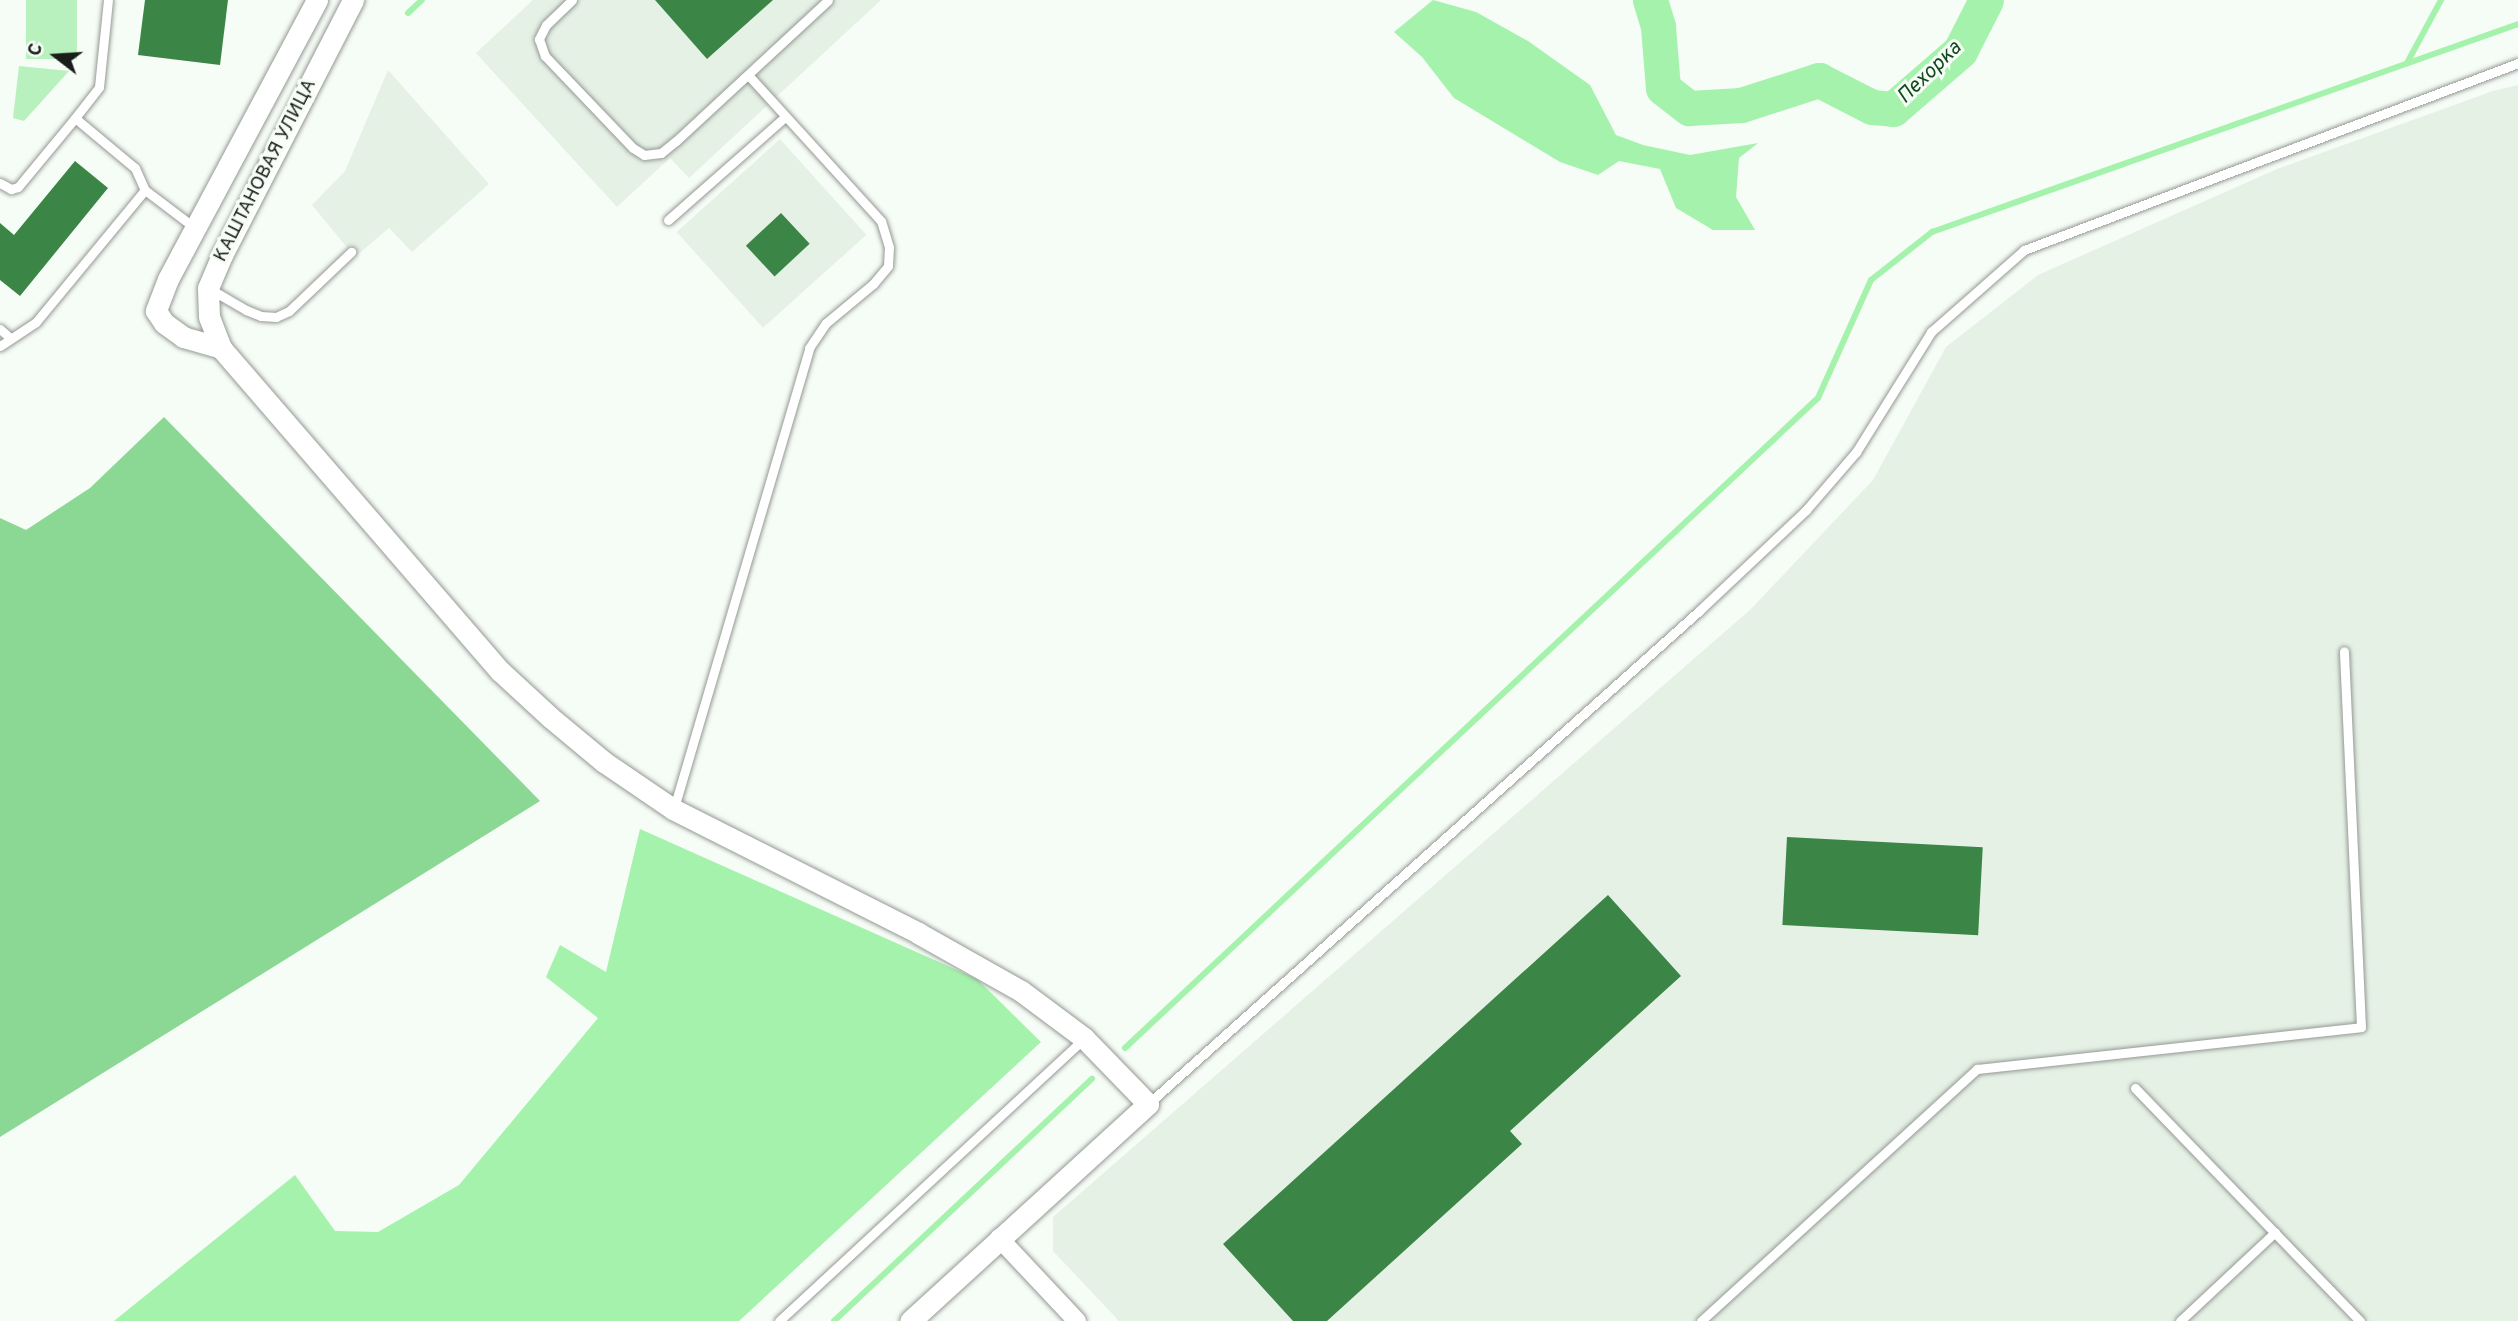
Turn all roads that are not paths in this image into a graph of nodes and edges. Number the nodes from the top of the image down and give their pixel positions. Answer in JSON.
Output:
{"nodes":[{"id":1,"x":108,"y":0,"type":"edge"},
{"id":2,"x":317,"y":0,"type":"edge"},
{"id":3,"x":354,"y":0,"type":"edge"},
{"id":4,"x":572,"y":0,"type":"edge"},
{"id":5,"x":828,"y":0,"type":"edge"},
{"id":6,"x":2518,"y":63,"type":"edge"},
{"id":7,"x":748,"y":75,"type":"junction"},
{"id":8,"x":785,"y":117,"type":"junction"},
{"id":9,"x":75,"y":118,"type":"junction"},
{"id":10,"x":0,"y":183,"type":"edge"},
{"id":11,"x":145,"y":190,"type":"junction"},
{"id":12,"x":668,"y":220,"type":"dead end"},
{"id":13,"x":195,"y":228,"type":"junction"},
{"id":14,"x":352,"y":252,"type":"dead end"},
{"id":15,"x":208,"y":289,"type":"junction"},
{"id":16,"x":0,"y":329,"type":"edge"},
{"id":17,"x":10,"y":338,"type":"junction"},
{"id":18,"x":0,"y":346,"type":"edge"},
{"id":19,"x":221,"y":348,"type":"junction"},
{"id":20,"x":2344,"y":651,"type":"dead end"},
{"id":21,"x":673,"y":809,"type":"junction"},
{"id":22,"x":1084,"y":1038,"type":"junction"},
{"id":23,"x":2135,"y":1088,"type":"dead end"},
{"id":24,"x":1147,"y":1104,"type":"junction"},
{"id":25,"x":2275,"y":1232,"type":"junction"},
{"id":26,"x":999,"y":1238,"type":"junction"},
{"id":27,"x":779,"y":1321,"type":"edge"},
{"id":28,"x":910,"y":1321,"type":"edge"},
{"id":29,"x":1077,"y":1321,"type":"edge"},
{"id":30,"x":1700,"y":1321,"type":"edge"},
{"id":31,"x":2180,"y":1321,"type":"edge"},
{"id":32,"x":2360,"y":1321,"type":"edge"}],
"edges":[{"from":1,"to":9,"type":"lane"},
{"from":2,"to":13,"type":"street","name":"КАШТАНОВАЯ УЛИЦА"},
{"from":3,"to":15,"type":"street","name":"КАШТАНОВАЯ УЛИЦА"},
{"from":4,"to":7,"type":"lane"},
{"from":5,"to":7,"type":"lane"},
{"from":6,"to":24,"type":"lane"},
{"from":7,"to":8,"type":"lane"},
{"from":8,"to":12,"type":"lane"},
{"from":8,"to":21,"type":"lane"},
{"from":9,"to":10,"type":"lane"},
{"from":9,"to":11,"type":"lane"},
{"from":11,"to":13,"type":"lane"},
{"from":11,"to":17,"type":"lane"},
{"from":13,"to":19,"type":"street","name":"КАШТАНОВАЯ УЛИЦА"},
{"from":14,"to":15,"type":"lane"},
{"from":15,"to":19,"type":"street","name":"КАШТАНОВАЯ УЛИЦА"},
{"from":16,"to":17,"type":"lane"},
{"from":17,"to":18,"type":"lane"},
{"from":19,"to":21,"type":"street"},
{"from":20,"to":30,"type":"lane"},
{"from":21,"to":22,"type":"street"},
{"from":22,"to":24,"type":"street"},
{"from":22,"to":27,"type":"lane"},
{"from":23,"to":25,"type":"lane"},
{"from":24,"to":26,"type":"street"},
{"from":25,"to":31,"type":"lane"},
{"from":25,"to":32,"type":"lane"},
{"from":26,"to":28,"type":"street"},
{"from":26,"to":29,"type":"street"}]}
